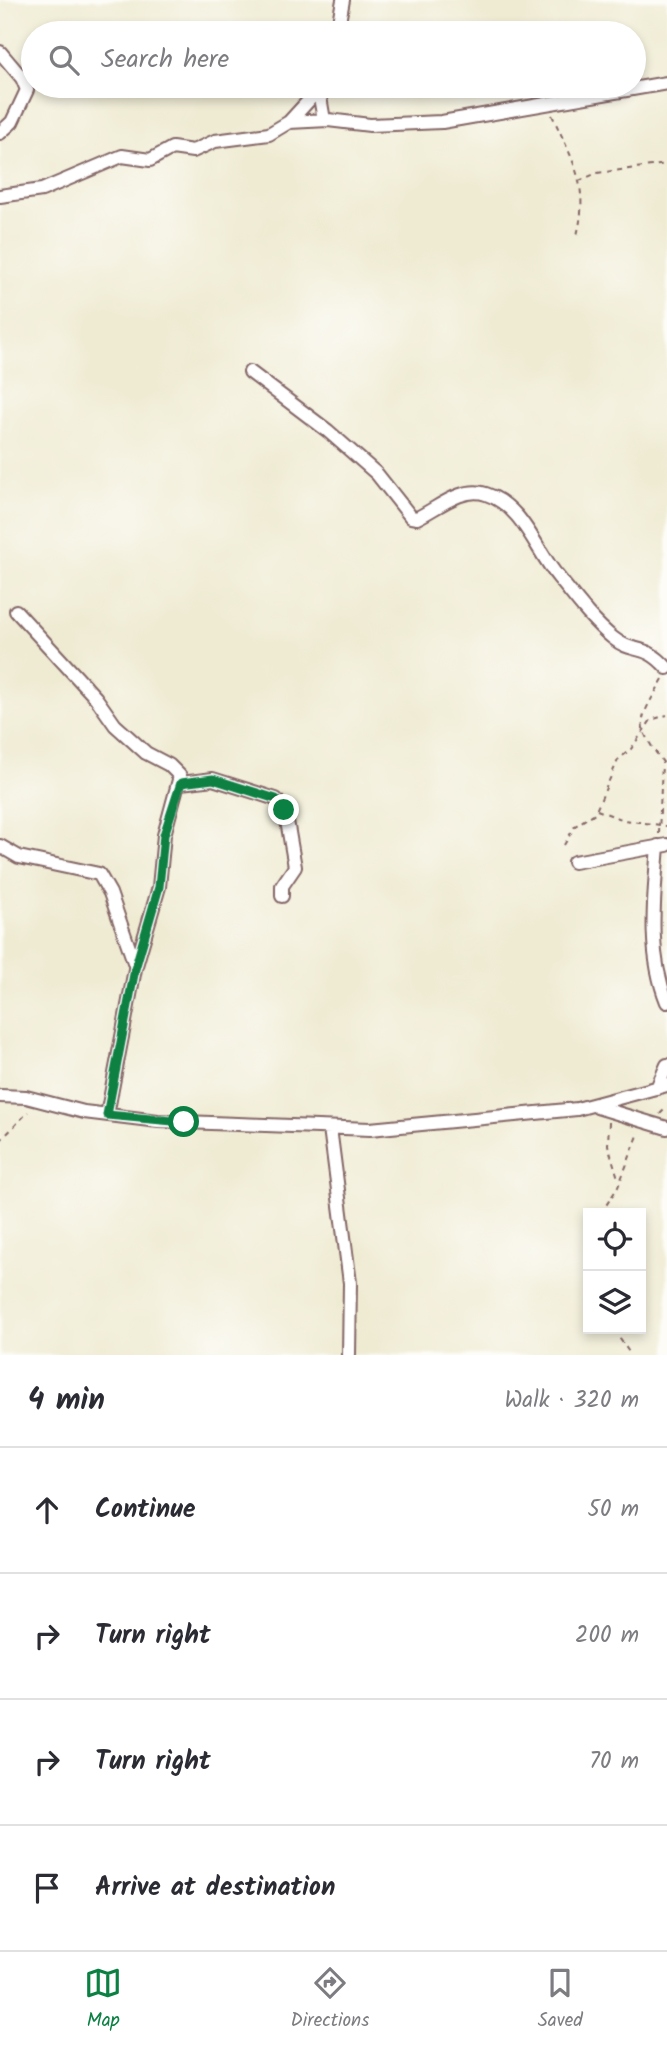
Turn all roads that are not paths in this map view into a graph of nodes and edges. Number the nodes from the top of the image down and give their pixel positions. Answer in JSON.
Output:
{"nodes":[{"id":1,"x":343,"y":0,"type":"edge"},
{"id":2,"x":339,"y":21,"type":"edge"},
{"id":3,"x":0,"y":52,"type":"edge"},
{"id":4,"x":21,"y":77,"type":"edge"},
{"id":5,"x":667,"y":83,"type":"edge"},
{"id":6,"x":646,"y":87,"type":"edge"},
{"id":7,"x":23,"y":98,"type":"edge"},
{"id":8,"x":312,"y":98,"type":"edge"},
{"id":9,"x":320,"y":98,"type":"edge"},
{"id":10,"x":581,"y":98,"type":"edge"},
{"id":11,"x":324,"y":120,"type":"junction"},
{"id":12,"x":289,"y":122,"type":"junction"},
{"id":13,"x":0,"y":133,"type":"edge"},
{"id":14,"x":0,"y":196,"type":"edge"},
{"id":15,"x":250,"y":372,"type":"dead end"},
{"id":16,"x":16,"y":611,"type":"dead end"},
{"id":17,"x":665,"y":663,"type":"edge"},
{"id":18,"x":181,"y":783,"type":"junction"},
{"id":19,"x":663,"y":845,"type":"edge"},
{"id":20,"x":0,"y":846,"type":"edge"},
{"id":21,"x":574,"y":862,"type":"dead end"},
{"id":22,"x":282,"y":896,"type":"dead end"},
{"id":23,"x":660,"y":946,"type":"edge"},
{"id":24,"x":136,"y":967,"type":"junction"},
{"id":25,"x":667,"y":1002,"type":"edge"},
{"id":26,"x":667,"y":1065,"type":"edge"},
{"id":27,"x":662,"y":1086,"type":"edge"},
{"id":28,"x":0,"y":1096,"type":"edge"},
{"id":29,"x":594,"y":1106,"type":"junction"},
{"id":30,"x":107,"y":1115,"type":"junction"},
{"id":31,"x":330,"y":1128,"type":"junction"},
{"id":32,"x":667,"y":1128,"type":"edge"},
{"id":33,"x":349,"y":1355,"type":"edge"}],
"edges":[{"from":1,"to":2,"type":"street"},
{"from":3,"to":4,"type":"street"},
{"from":5,"to":6,"type":"street"},
{"from":7,"to":13,"type":"street"},
{"from":8,"to":12,"type":"street"},
{"from":9,"to":11,"type":"street"},
{"from":10,"to":11,"type":"street"},
{"from":11,"to":12,"type":"street"},
{"from":12,"to":14,"type":"street"},
{"from":15,"to":17,"type":"street"},
{"from":16,"to":18,"type":"street"},
{"from":18,"to":22,"type":"street"},
{"from":18,"to":24,"type":"street"},
{"from":19,"to":21,"type":"street"},
{"from":19,"to":23,"type":"street"},
{"from":20,"to":24,"type":"street"},
{"from":23,"to":25,"type":"street"},
{"from":24,"to":30,"type":"street"},
{"from":26,"to":27,"type":"street"},
{"from":27,"to":29,"type":"street"},
{"from":28,"to":30,"type":"street"},
{"from":29,"to":31,"type":"street"},
{"from":29,"to":32,"type":"street"},
{"from":30,"to":31,"type":"street"},
{"from":31,"to":33,"type":"street"}]}
